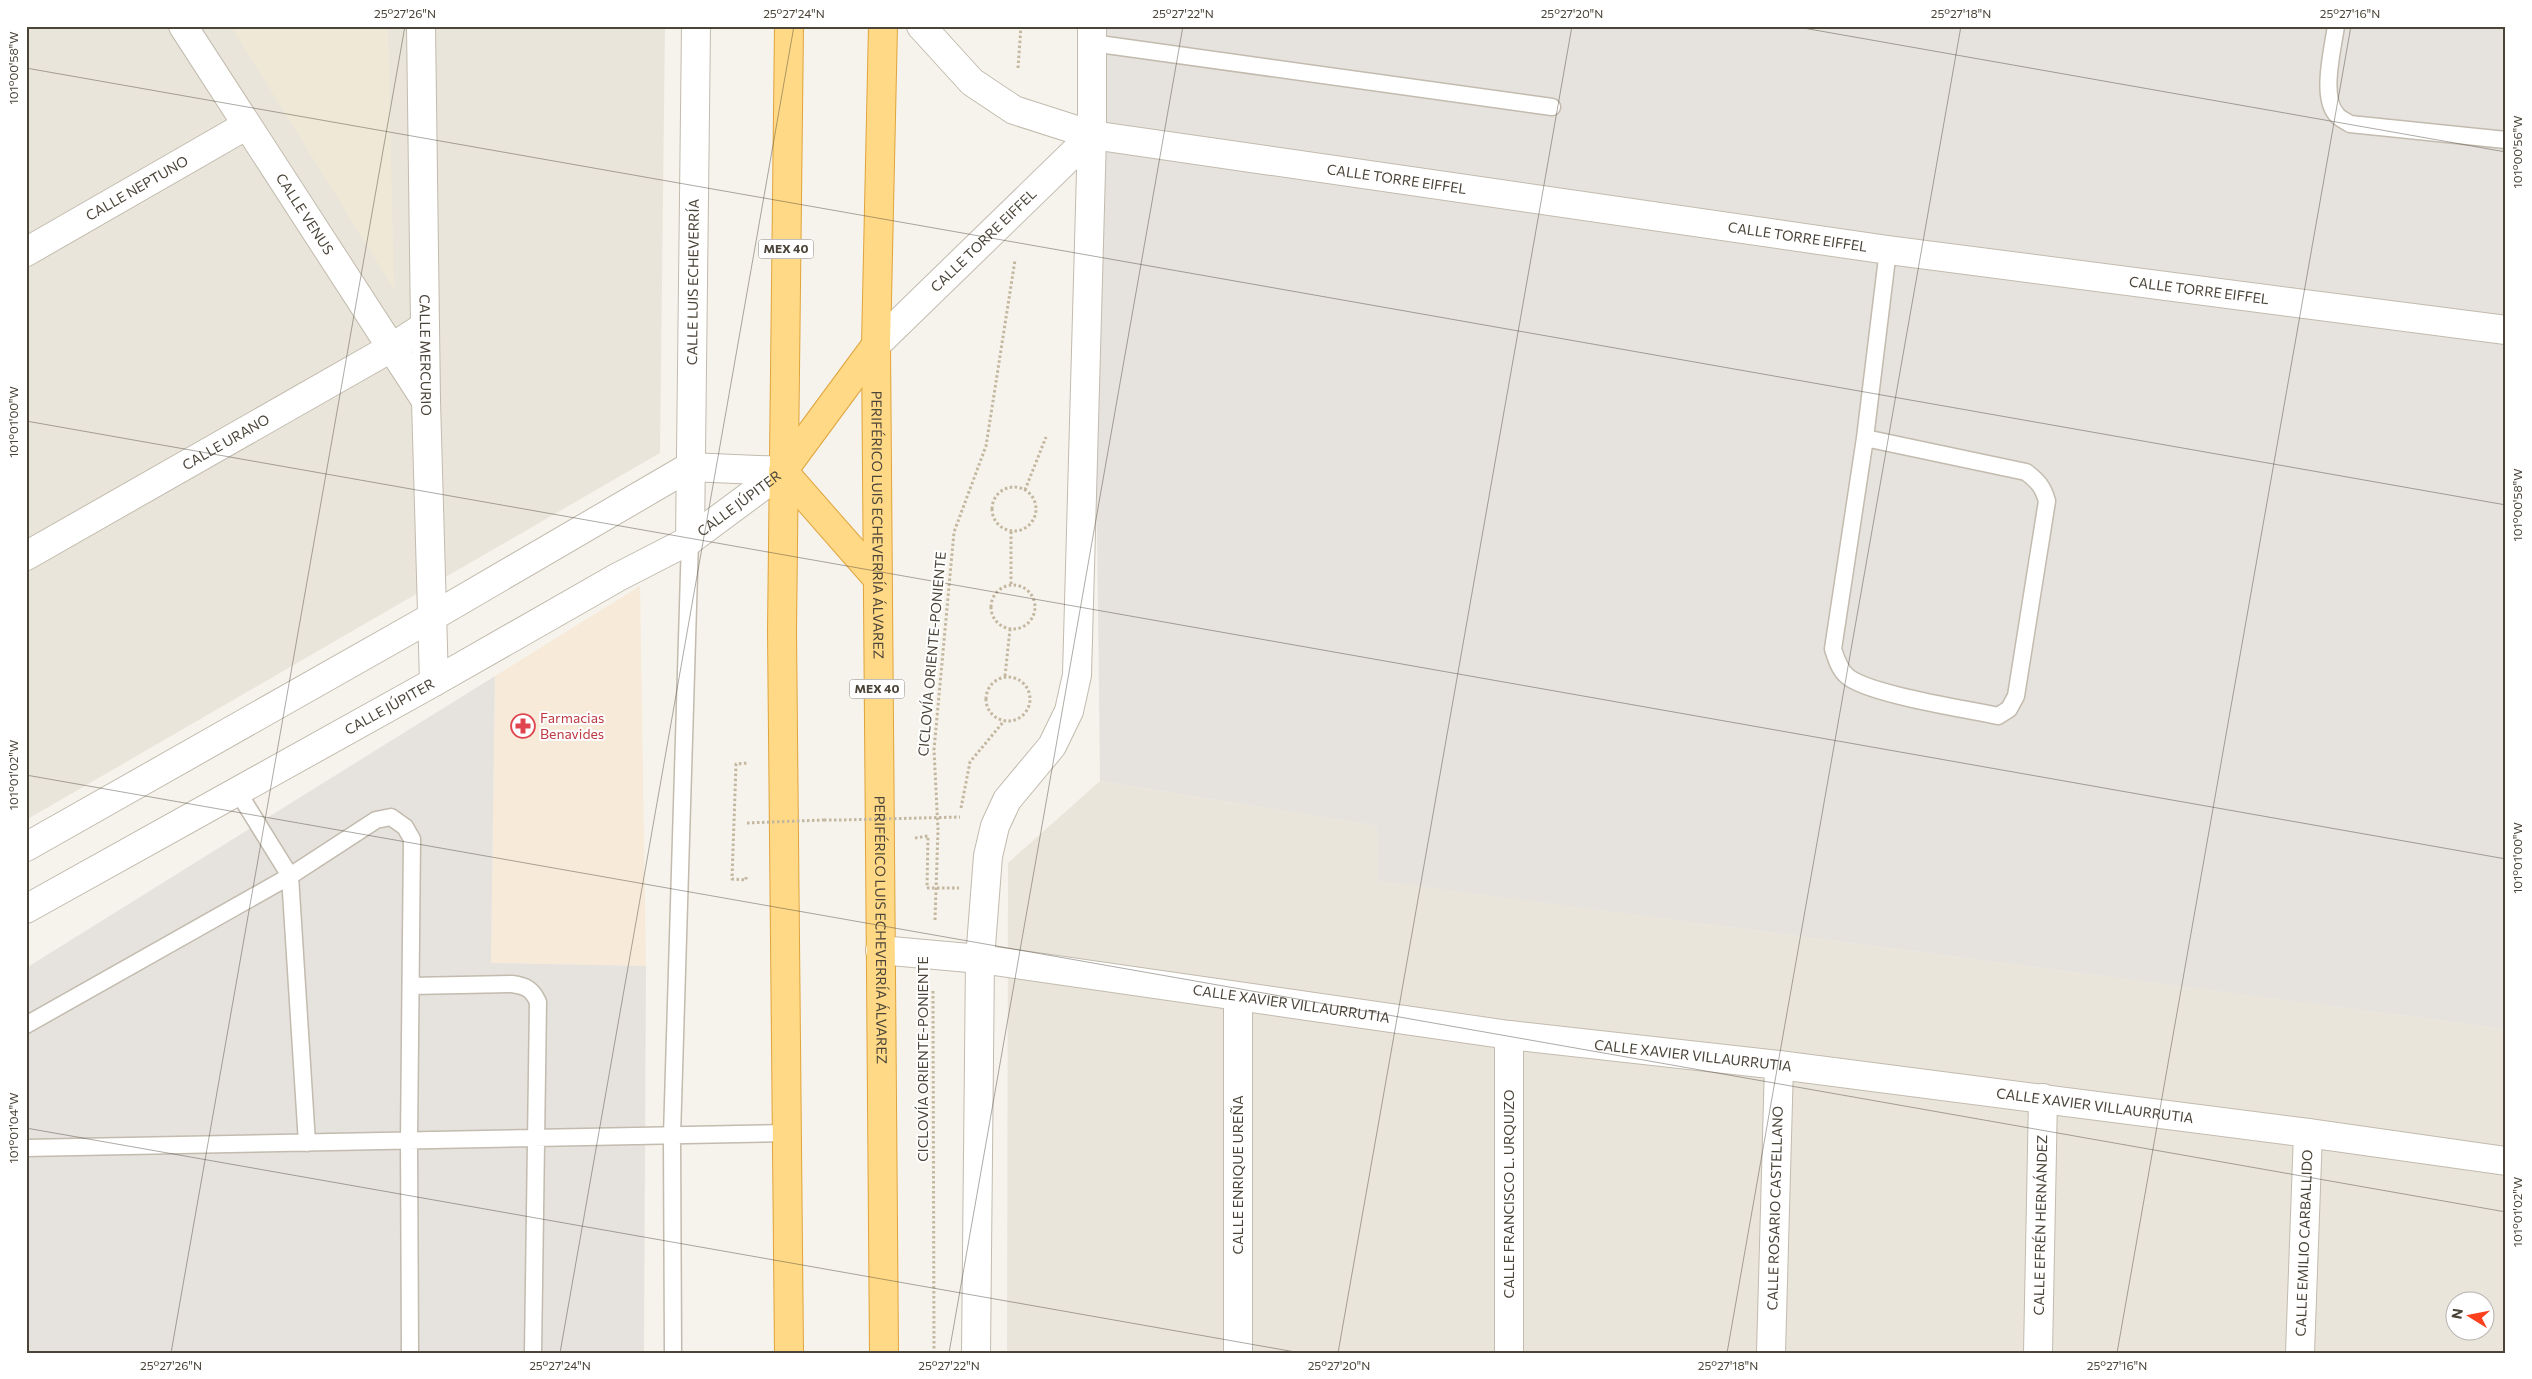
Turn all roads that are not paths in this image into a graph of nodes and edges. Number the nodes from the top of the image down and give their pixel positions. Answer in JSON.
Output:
{"nodes":[{"id":1,"x":183,"y":26,"type":"edge"},
{"id":2,"x":421,"y":26,"type":"edge"},
{"id":3,"x":696,"y":26,"type":"edge"},
{"id":4,"x":789,"y":26,"type":"edge"},
{"id":5,"x":883,"y":26,"type":"edge"},
{"id":6,"x":922,"y":26,"type":"edge"},
{"id":7,"x":2336,"y":26,"type":"edge"},
{"id":8,"x":1092,"y":35,"type":"edge"},
{"id":9,"x":1552,"y":107,"type":"dead end"},
{"id":10,"x":247,"y":125,"type":"junction"},
{"id":11,"x":1092,"y":134,"type":"junction"},
{"id":12,"x":2506,"y":140,"type":"edge"},
{"id":13,"x":1888,"y":250,"type":"junction"},
{"id":14,"x":26,"y":252,"type":"edge"},
{"id":15,"x":425,"y":326,"type":"junction"},
{"id":16,"x":2506,"y":330,"type":"edge"},
{"id":17,"x":876,"y":345,"type":"junction"},
{"id":18,"x":391,"y":348,"type":"junction"},
{"id":19,"x":426,"y":401,"type":"junction"},
{"id":20,"x":1865,"y":438,"type":"junction"},
{"id":21,"x":690,"y":467,"type":"junction"},
{"id":22,"x":783,"y":471,"type":"junction"},
{"id":23,"x":690,"y":540,"type":"junction"},
{"id":24,"x":26,"y":556,"type":"edge"},
{"id":25,"x":876,"y":577,"type":"junction"},
{"id":26,"x":432,"y":617,"type":"junction"},
{"id":27,"x":434,"y":682,"type":"junction"},
{"id":28,"x":238,"y":792,"type":"junction"},
{"id":29,"x":26,"y":847,"type":"edge"},
{"id":30,"x":290,"y":876,"type":"junction"},
{"id":31,"x":26,"y":909,"type":"edge"},
{"id":32,"x":880,"y":950,"type":"junction"},
{"id":33,"x":980,"y":959,"type":"junction"},
{"id":34,"x":411,"y":986,"type":"junction"},
{"id":35,"x":1238,"y":997,"type":"junction"},
{"id":36,"x":26,"y":1025,"type":"edge"},
{"id":37,"x":1509,"y":1035,"type":"junction"},
{"id":38,"x":1779,"y":1064,"type":"junction"},
{"id":39,"x":2043,"y":1098,"type":"junction"},
{"id":40,"x":787,"y":1133,"type":"junction"},
{"id":41,"x":2308,"y":1133,"type":"junction"},
{"id":42,"x":672,"y":1136,"type":"junction"},
{"id":43,"x":535,"y":1138,"type":"junction"},
{"id":44,"x":409,"y":1140,"type":"junction"},
{"id":45,"x":307,"y":1143,"type":"junction"},
{"id":46,"x":26,"y":1148,"type":"edge"},
{"id":47,"x":2506,"y":1162,"type":"edge"},
{"id":48,"x":410,"y":1353,"type":"edge"},
{"id":49,"x":532,"y":1353,"type":"edge"},
{"id":50,"x":674,"y":1353,"type":"edge"},
{"id":51,"x":789,"y":1353,"type":"edge"},
{"id":52,"x":884,"y":1353,"type":"edge"},
{"id":53,"x":976,"y":1353,"type":"edge"},
{"id":54,"x":1238,"y":1353,"type":"edge"},
{"id":55,"x":1509,"y":1353,"type":"edge"},
{"id":56,"x":1771,"y":1353,"type":"edge"},
{"id":57,"x":2038,"y":1353,"type":"edge"},
{"id":58,"x":2300,"y":1353,"type":"edge"}],
"edges":[{"from":1,"to":10,"type":"street","name":"CALLE VENUS"},
{"from":2,"to":15,"type":"street","name":"CALLE MERCURIO"},
{"from":3,"to":21,"type":"street","name":"CALLE LUIS ECHEVERRÍA"},
{"from":4,"to":22,"type":"highway","number":"MEX 40"},
{"from":5,"to":17,"type":"highway","name":"PERIFÉRICO LUIS ECHEVERRÍA ÁLVAREZ","number":"MEX 40"},
{"from":6,"to":11,"type":"street","name":"CALLE TORRE EIFFEL"},
{"from":7,"to":12,"type":"lane"},
{"from":8,"to":9,"type":"lane"},
{"from":8,"to":11,"type":"street"},
{"from":10,"to":14,"type":"street","name":"CALLE NEPTUNO"},
{"from":10,"to":18,"type":"street","name":"CALLE VENUS"},
{"from":11,"to":13,"type":"street","name":"CALLE TORRE EIFFEL"},
{"from":11,"to":17,"type":"street","name":"CALLE TORRE EIFFEL"},
{"from":11,"to":33,"type":"street"},
{"from":13,"to":16,"type":"street","name":"CALLE TORRE EIFFEL"},
{"from":13,"to":20,"type":"lane"},
{"from":15,"to":18,"type":"street","name":"CALLE URANO"},
{"from":15,"to":19,"type":"street","name":"CALLE MERCURIO"},
{"from":17,"to":22,"type":"highway"},
{"from":17,"to":25,"type":"highway","name":"PERIFÉRICO LUIS ECHEVERRÍA ÁLVAREZ","number":"MEX 40"},
{"from":18,"to":19,"type":"street","name":"CALLE VENUS"},
{"from":18,"to":24,"type":"street","name":"CALLE URANO"},
{"from":19,"to":26,"type":"street","name":"CALLE MERCURIO"},
{"from":20,"to":20,"type":"lane"},
{"from":21,"to":22,"type":"street","name":"CALLE JÚPITER"},
{"from":21,"to":23,"type":"street","name":"CALLE LUIS ECHEVERRÍA"},
{"from":21,"to":26,"type":"street"},
{"from":22,"to":23,"type":"street","name":"CALLE JÚPITER"},
{"from":22,"to":25,"type":"highway"},
{"from":22,"to":40,"type":"highway","number":"MEX 40"},
{"from":23,"to":27,"type":"street","name":"CALLE JÚPITER"},
{"from":23,"to":42,"type":"lane"},
{"from":25,"to":32,"type":"highway","name":"PERIFÉRICO LUIS ECHEVERRÍA ÁLVAREZ","number":"MEX 40"},
{"from":26,"to":27,"type":"street","name":"CALLE MERCURIO"},
{"from":26,"to":29,"type":"street"},
{"from":27,"to":28,"type":"street","name":"CALLE JÚPITER"},
{"from":28,"to":30,"type":"lane"},
{"from":28,"to":31,"type":"street","name":"CALLE JÚPITER"},
{"from":30,"to":34,"type":"lane"},
{"from":30,"to":36,"type":"lane"},
{"from":30,"to":45,"type":"lane"},
{"from":32,"to":33,"type":"street","name":"CALLE XAVIER VILLAURRUTIA"},
{"from":32,"to":52,"type":"highway","name":"PERIFÉRICO LUIS ECHEVERRÍA ÁLVAREZ","number":"MEX 40"},
{"from":33,"to":35,"type":"street","name":"CALLE XAVIER VILLAURRUTIA"},
{"from":33,"to":53,"type":"street"},
{"from":34,"to":43,"type":"lane"},
{"from":34,"to":44,"type":"lane"},
{"from":35,"to":37,"type":"street","name":"CALLE XAVIER VILLAURRUTIA"},
{"from":35,"to":54,"type":"street","name":"CALLE ENRIQUE UREÑA"},
{"from":37,"to":38,"type":"street","name":"CALLE XAVIER VILLAURRUTIA"},
{"from":37,"to":55,"type":"street","name":"CALLE FRANCISCO L. URQUIZO"},
{"from":38,"to":39,"type":"street","name":"CALLE XAVIER VILLAURRUTIA"},
{"from":38,"to":56,"type":"street","name":"CALLE ROSARIO CASTELLANO"},
{"from":39,"to":41,"type":"street","name":"CALLE XAVIER VILLAURRUTIA"},
{"from":39,"to":57,"type":"street","name":"CALLE EFRÉN HERNÁNDEZ"},
{"from":40,"to":42,"type":"lane"},
{"from":40,"to":51,"type":"highway","number":"MEX 40"},
{"from":41,"to":47,"type":"street","name":"CALLE XAVIER VILLAURRUTIA"},
{"from":41,"to":58,"type":"street","name":"CALLE EMILIO CARBALLIDO"},
{"from":42,"to":43,"type":"lane"},
{"from":42,"to":50,"type":"lane"},
{"from":43,"to":44,"type":"lane"},
{"from":43,"to":49,"type":"lane"},
{"from":44,"to":45,"type":"lane"},
{"from":44,"to":48,"type":"lane"},
{"from":45,"to":46,"type":"lane"}]}
